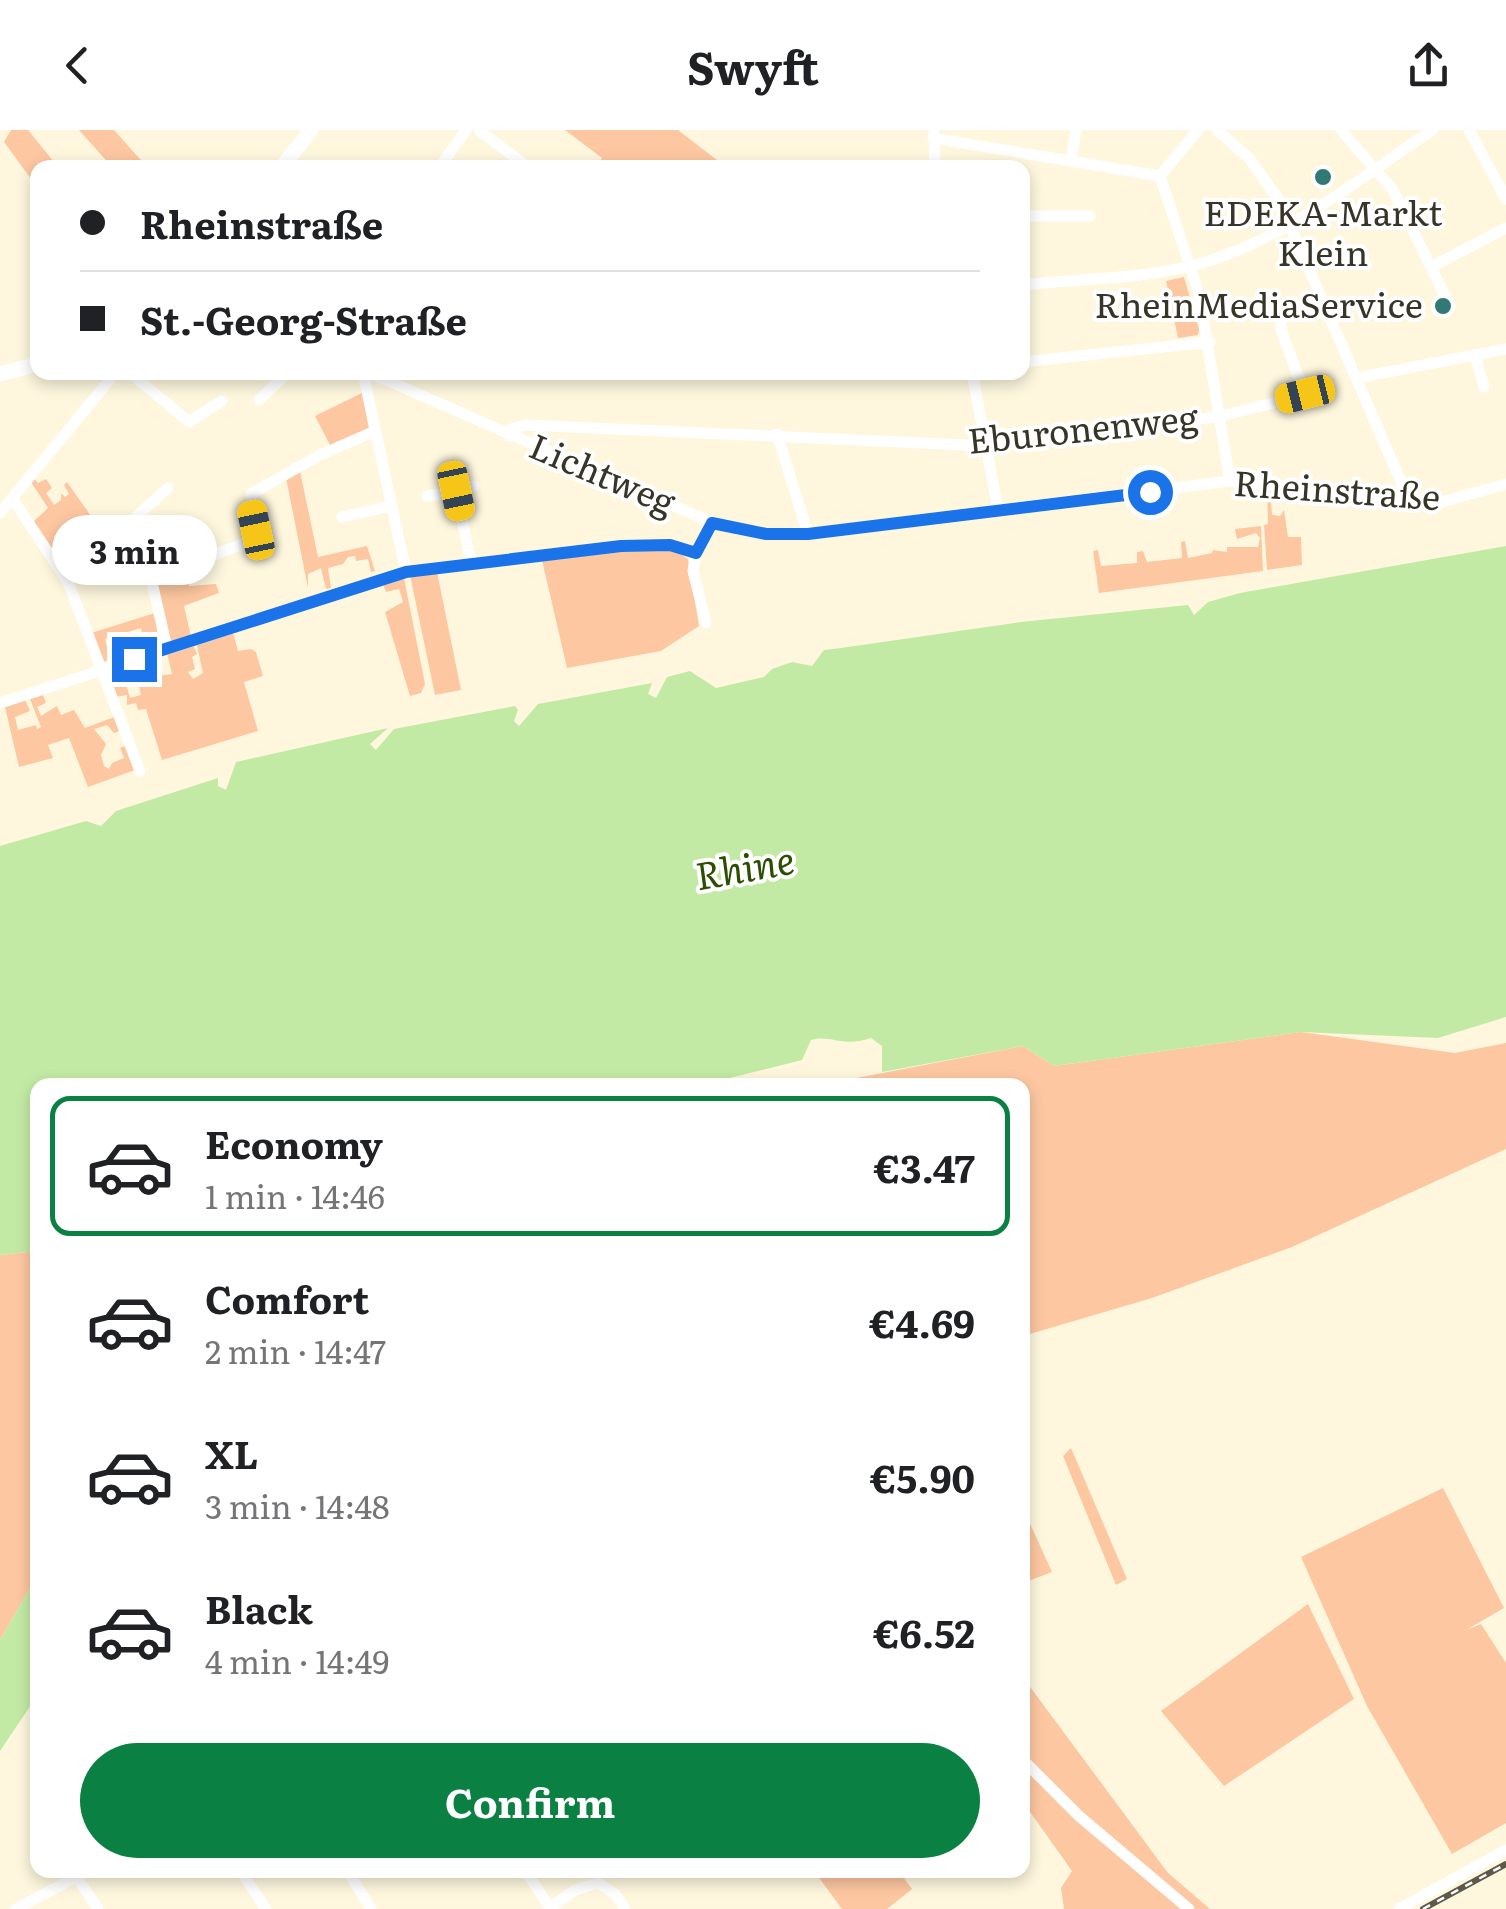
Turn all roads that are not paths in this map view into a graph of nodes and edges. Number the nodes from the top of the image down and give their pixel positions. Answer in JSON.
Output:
{"nodes":[{"id":1,"x":311,"y":130,"type":"edge"},
{"id":2,"x":466,"y":130,"type":"edge"},
{"id":3,"x":479,"y":130,"type":"edge"},
{"id":4,"x":1076,"y":130,"type":"edge"},
{"id":5,"x":1198,"y":130,"type":"edge"},
{"id":6,"x":1217,"y":130,"type":"edge"},
{"id":7,"x":1341,"y":130,"type":"edge"},
{"id":8,"x":1433,"y":130,"type":"edge"},
{"id":9,"x":1469,"y":130,"type":"edge"},
{"id":10,"x":934,"y":134,"type":"edge"},
{"id":11,"x":287,"y":160,"type":"edge"},
{"id":12,"x":445,"y":160,"type":"edge"},
{"id":13,"x":518,"y":160,"type":"edge"},
{"id":14,"x":936,"y":160,"type":"edge"},
{"id":15,"x":1071,"y":160,"type":"junction"},
{"id":16,"x":1376,"y":168,"type":"junction"},
{"id":17,"x":1160,"y":176,"type":"junction"},
{"id":18,"x":1506,"y":199,"type":"edge"},
{"id":19,"x":1030,"y":216,"type":"edge"},
{"id":20,"x":1090,"y":216,"type":"dead end"},
{"id":21,"x":1292,"y":224,"type":"junction"},
{"id":22,"x":1506,"y":228,"type":"edge"},
{"id":23,"x":1192,"y":266,"type":"junction"},
{"id":24,"x":1431,"y":267,"type":"junction"},
{"id":25,"x":1030,"y":284,"type":"edge"},
{"id":26,"x":1450,"y":306,"type":"dead end"},
{"id":27,"x":1281,"y":317,"type":"dead end"},
{"id":28,"x":1210,"y":342,"type":"junction"},
{"id":29,"x":1506,"y":349,"type":"edge"},
{"id":30,"x":1475,"y":355,"type":"junction"},
{"id":31,"x":1030,"y":361,"type":"edge"},
{"id":32,"x":30,"y":366,"type":"edge"},
{"id":33,"x":0,"y":374,"type":"edge"},
{"id":34,"x":1357,"y":378,"type":"junction"},
{"id":35,"x":109,"y":380,"type":"edge"},
{"id":36,"x":139,"y":380,"type":"edge"},
{"id":37,"x":280,"y":380,"type":"edge"},
{"id":38,"x":364,"y":380,"type":"edge"},
{"id":39,"x":386,"y":380,"type":"edge"},
{"id":40,"x":974,"y":380,"type":"edge"},
{"id":41,"x":1484,"y":387,"type":"dead end"},
{"id":42,"x":260,"y":400,"type":"dead end"},
{"id":43,"x":222,"y":402,"type":"dead end"},
{"id":44,"x":1221,"y":416,"type":"junction"},
{"id":45,"x":375,"y":431,"type":"junction"},
{"id":46,"x":777,"y":434,"type":"junction"},
{"id":47,"x":510,"y":436,"type":"junction"},
{"id":48,"x":988,"y":446,"type":"junction"},
{"id":49,"x":1230,"y":480,"type":"junction"},
{"id":50,"x":1506,"y":484,"type":"edge"},
{"id":51,"x":474,"y":486,"type":"dead end"},
{"id":52,"x":168,"y":488,"type":"dead end"},
{"id":53,"x":456,"y":491,"type":"junction"},
{"id":54,"x":427,"y":496,"type":"dead end"},
{"id":55,"x":12,"y":498,"type":"junction"},
{"id":56,"x":1406,"y":502,"type":"junction"},
{"id":57,"x":391,"y":506,"type":"junction"},
{"id":58,"x":998,"y":510,"type":"junction"},
{"id":59,"x":0,"y":513,"type":"edge"},
{"id":60,"x":342,"y":516,"type":"dead end"},
{"id":61,"x":712,"y":523,"type":"junction"},
{"id":62,"x":808,"y":534,"type":"junction"},
{"id":63,"x":696,"y":553,"type":"junction"},
{"id":64,"x":472,"y":563,"type":"junction"},
{"id":65,"x":406,"y":572,"type":"junction"},
{"id":66,"x":151,"y":578,"type":"junction"},
{"id":67,"x":706,"y":623,"type":"dead end"},
{"id":68,"x":167,"y":648,"type":"junction"},
{"id":69,"x":102,"y":670,"type":"junction"},
{"id":70,"x":0,"y":704,"type":"edge"},
{"id":71,"x":140,"y":771,"type":"dead end"},
{"id":72,"x":1030,"y":1767,"type":"edge"},
{"id":73,"x":1506,"y":1850,"type":"edge"},
{"id":74,"x":73,"y":1878,"type":"edge"},
{"id":75,"x":77,"y":1878,"type":"edge"},
{"id":76,"x":245,"y":1878,"type":"edge"},
{"id":77,"x":352,"y":1878,"type":"edge"},
{"id":78,"x":529,"y":1878,"type":"edge"},
{"id":79,"x":592,"y":1878,"type":"edge"},
{"id":80,"x":595,"y":1878,"type":"edge"},
{"id":81,"x":30,"y":1905,"type":"edge"},
{"id":82,"x":16,"y":1909,"type":"edge"},
{"id":83,"x":98,"y":1909,"type":"edge"},
{"id":84,"x":266,"y":1909,"type":"edge"},
{"id":85,"x":371,"y":1909,"type":"edge"},
{"id":86,"x":549,"y":1909,"type":"edge"},
{"id":87,"x":625,"y":1909,"type":"edge"},
{"id":88,"x":1189,"y":1909,"type":"edge"},
{"id":89,"x":1399,"y":1909,"type":"edge"}],
"edges":[{"from":1,"to":11,"type":"main road"},
{"from":2,"to":12,"type":"street"},
{"from":3,"to":13,"type":"street"},
{"from":4,"to":15,"type":"street"},
{"from":5,"to":17,"type":"street"},
{"from":6,"to":21,"type":"street"},
{"from":7,"to":16,"type":"street"},
{"from":8,"to":16,"type":"street"},
{"from":9,"to":18,"type":"street"},
{"from":10,"to":14,"type":"street"},
{"from":10,"to":15,"type":"street"},
{"from":15,"to":17,"type":"street"},
{"from":16,"to":21,"type":"street"},
{"from":16,"to":24,"type":"street"},
{"from":17,"to":23,"type":"street"},
{"from":19,"to":20,"type":"street"},
{"from":21,"to":23,"type":"street"},
{"from":21,"to":34,"type":"street"},
{"from":22,"to":24,"type":"street"},
{"from":23,"to":25,"type":"street"},
{"from":23,"to":28,"type":"street"},
{"from":24,"to":26,"type":"street"},
{"from":27,"to":44,"type":"street","name":"Eburonenweg"},
{"from":28,"to":31,"type":"street"},
{"from":28,"to":44,"type":"street"},
{"from":29,"to":30,"type":"street"},
{"from":30,"to":34,"type":"street"},
{"from":30,"to":41,"type":"street"},
{"from":32,"to":33,"type":"main road"},
{"from":34,"to":56,"type":"street"},
{"from":35,"to":55,"type":"street"},
{"from":36,"to":43,"type":"street"},
{"from":37,"to":42,"type":"street"},
{"from":38,"to":45,"type":"street"},
{"from":39,"to":47,"type":"street","name":"Lichtweg"},
{"from":40,"to":48,"type":"street"},
{"from":44,"to":48,"type":"street","name":"Eburonenweg"},
{"from":44,"to":49,"type":"street"},
{"from":45,"to":57,"type":"street"},
{"from":45,"to":66,"type":"street"},
{"from":46,"to":47,"type":"street","name":"Eburonenweg"},
{"from":46,"to":48,"type":"street","name":"Eburonenweg"},
{"from":46,"to":62,"type":"street"},
{"from":47,"to":61,"type":"street","name":"Lichtweg"},
{"from":48,"to":58,"type":"street"},
{"from":49,"to":56,"type":"street","name":"Rheinstraße"},
{"from":49,"to":58,"type":"street","name":"Rheinstraße"},
{"from":50,"to":56,"type":"street","name":"Rheinstraße"},
{"from":51,"to":53,"type":"street"},
{"from":52,"to":66,"type":"street"},
{"from":53,"to":54,"type":"street"},
{"from":53,"to":64,"type":"street"},
{"from":55,"to":59,"type":"street"},
{"from":55,"to":69,"type":"street"},
{"from":57,"to":60,"type":"street"},
{"from":57,"to":65,"type":"street"},
{"from":58,"to":62,"type":"street","name":"Rheinstraße"},
{"from":61,"to":62,"type":"street","name":"Lichtweg"},
{"from":61,"to":63,"type":"street"},
{"from":63,"to":64,"type":"street"},
{"from":63,"to":67,"type":"street"},
{"from":64,"to":65,"type":"street"},
{"from":65,"to":68,"type":"street"},
{"from":66,"to":68,"type":"street"},
{"from":68,"to":69,"type":"street"},
{"from":69,"to":70,"type":"street"},
{"from":69,"to":71,"type":"street"},
{"from":72,"to":88,"type":"street"},
{"from":73,"to":89,"type":"street"},
{"from":74,"to":81,"type":"street"},
{"from":75,"to":83,"type":"street"},
{"from":76,"to":84,"type":"street"},
{"from":77,"to":85,"type":"street"},
{"from":78,"to":86,"type":"street"},
{"from":79,"to":86,"type":"street"},
{"from":80,"to":87,"type":"street"},
{"from":81,"to":82,"type":"street"}]}
